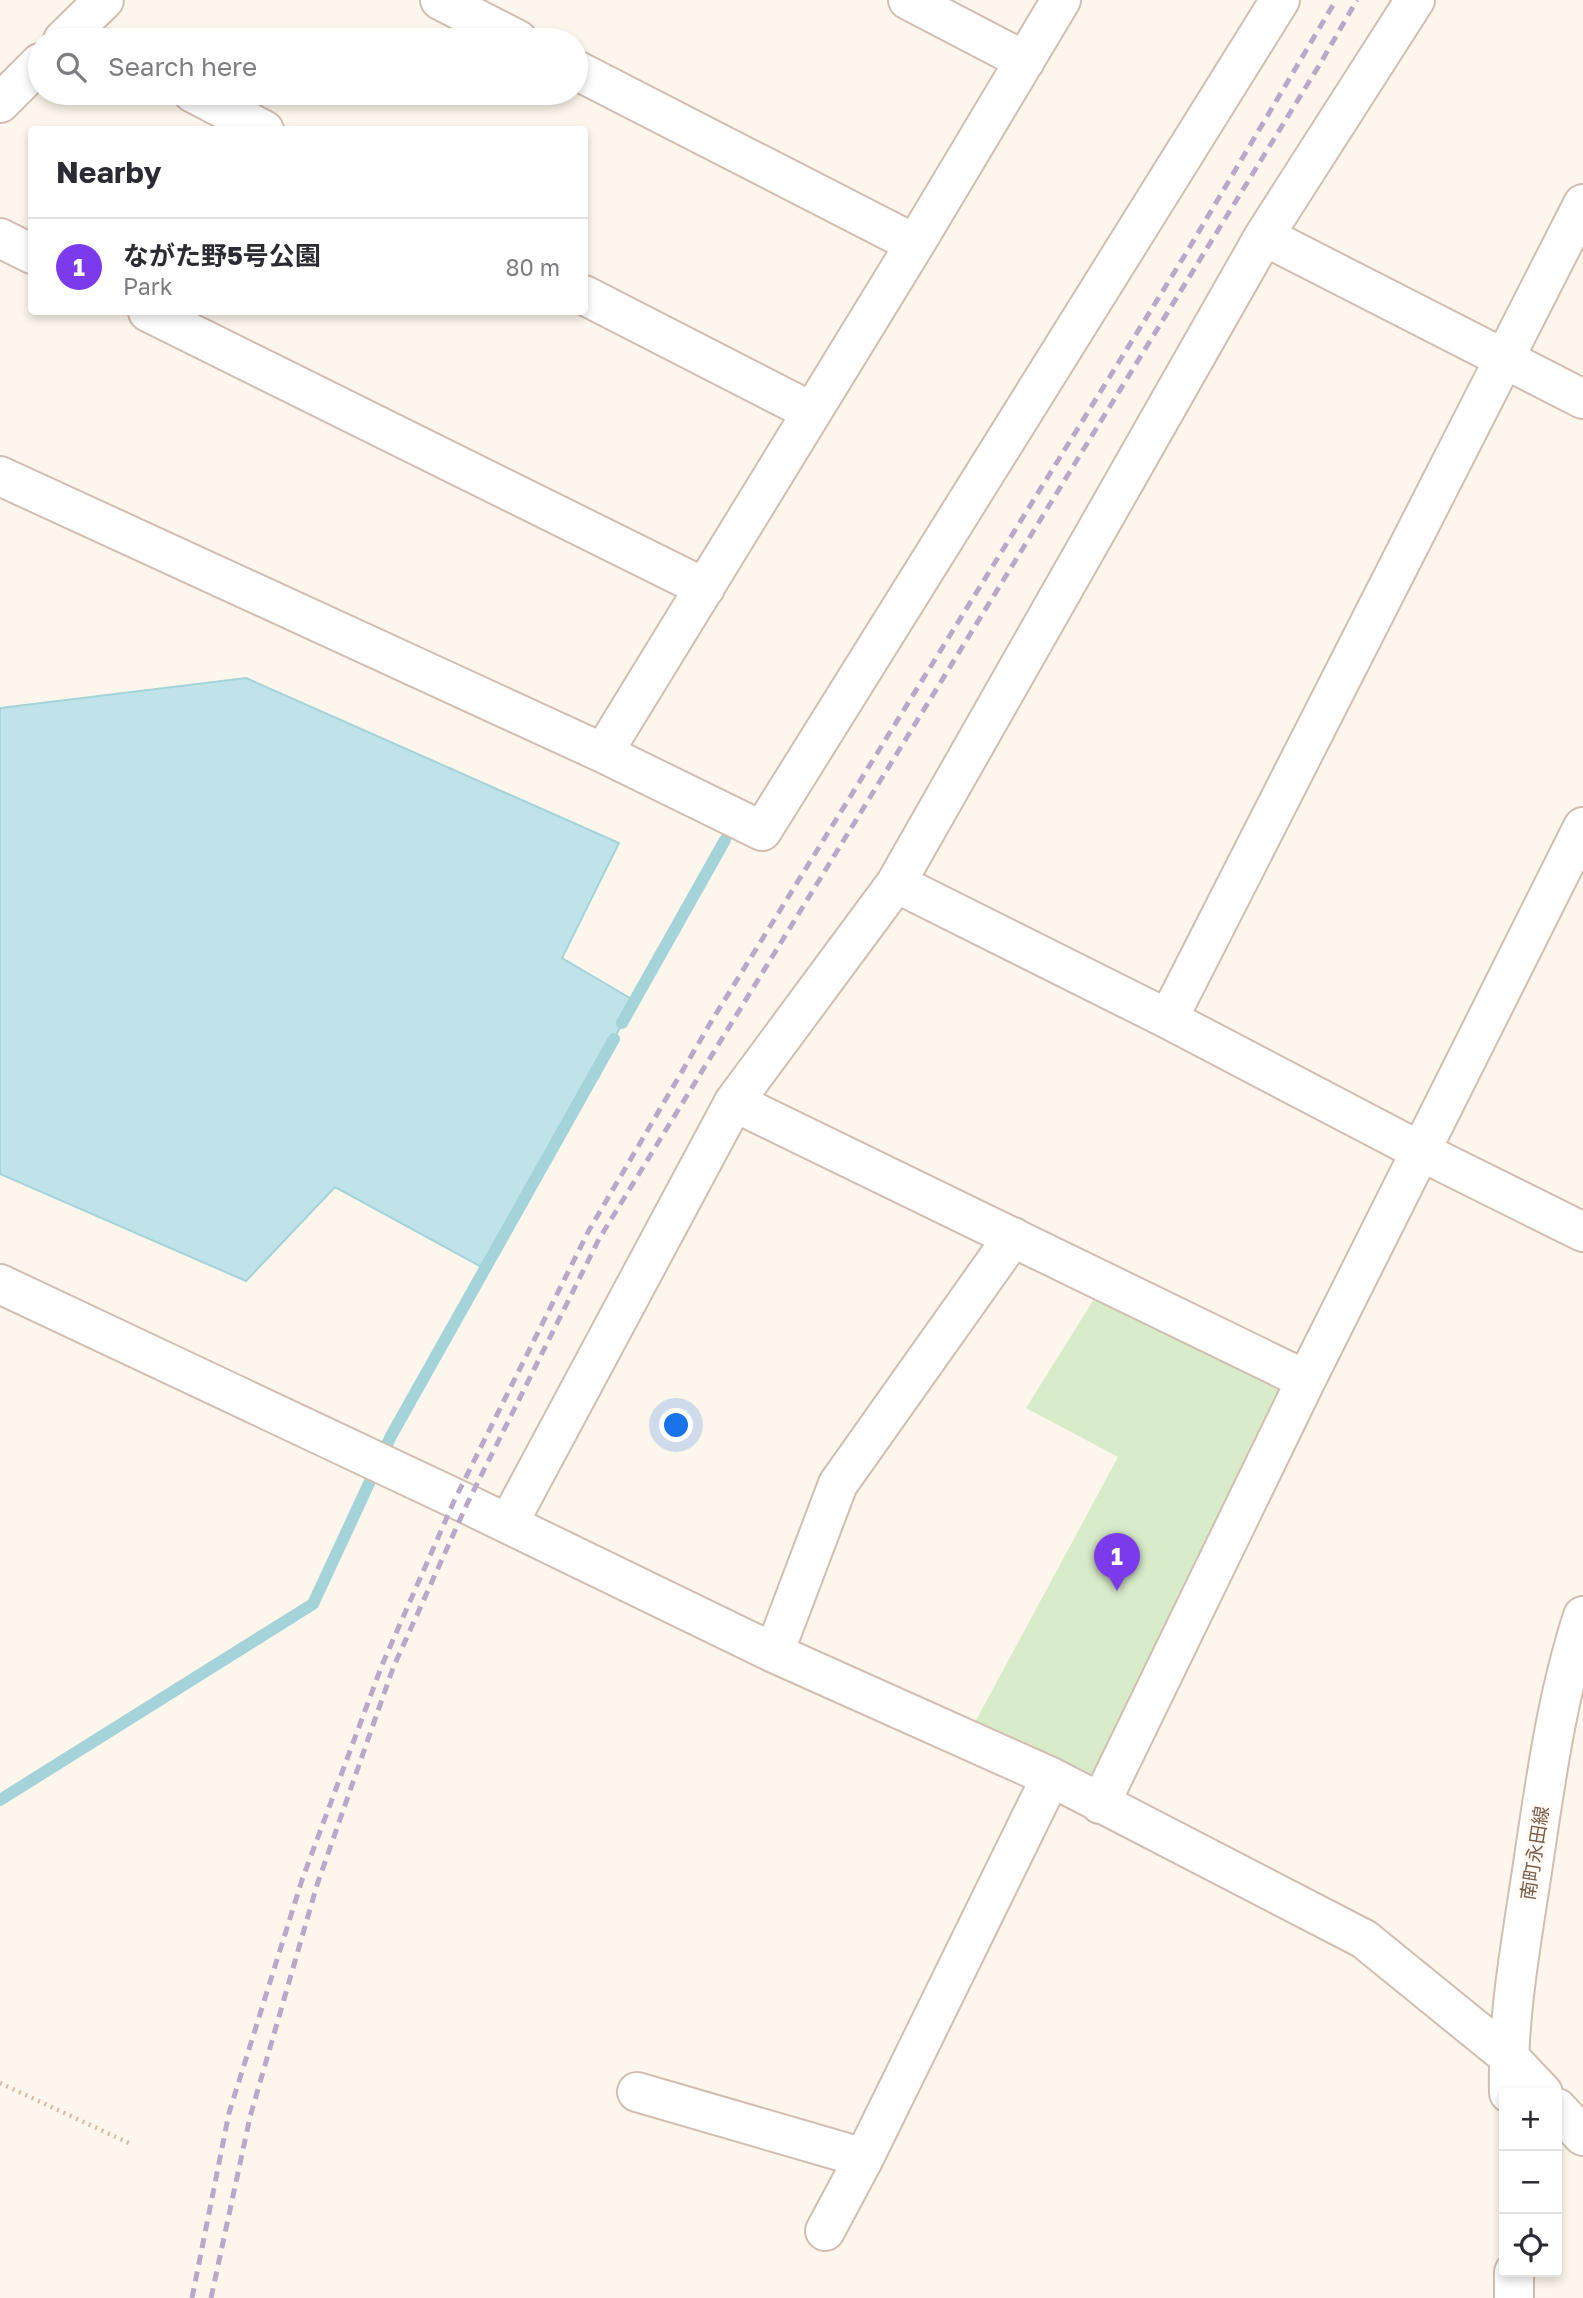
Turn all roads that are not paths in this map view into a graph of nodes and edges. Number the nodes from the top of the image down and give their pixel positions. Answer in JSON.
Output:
{"nodes":[{"id":1,"x":104,"y":0,"type":"edge"},
{"id":2,"x":440,"y":0,"type":"edge"},
{"id":3,"x":908,"y":0,"type":"edge"},
{"id":4,"x":1061,"y":0,"type":"edge"},
{"id":5,"x":1280,"y":0,"type":"edge"},
{"id":6,"x":1415,"y":0,"type":"edge"},
{"id":7,"x":83,"y":28,"type":"edge"},
{"id":8,"x":495,"y":28,"type":"edge"},
{"id":9,"x":1025,"y":61,"type":"junction"},
{"id":10,"x":28,"y":75,"type":"edge"},
{"id":11,"x":588,"y":76,"type":"edge"},
{"id":12,"x":0,"y":103,"type":"edge"},
{"id":13,"x":216,"y":105,"type":"edge"},
{"id":14,"x":256,"y":126,"type":"edge"},
{"id":15,"x":1583,"y":204,"type":"edge"},
{"id":16,"x":1264,"y":236,"type":"junction"},
{"id":17,"x":0,"y":238,"type":"edge"},
{"id":18,"x":915,"y":244,"type":"junction"},
{"id":19,"x":28,"y":252,"type":"edge"},
{"id":20,"x":588,"y":297,"type":"edge"},
{"id":21,"x":154,"y":315,"type":"edge"},
{"id":22,"x":1505,"y":360,"type":"junction"},
{"id":23,"x":1583,"y":399,"type":"edge"},
{"id":24,"x":812,"y":412,"type":"junction"},
{"id":25,"x":0,"y":476,"type":"edge"},
{"id":26,"x":705,"y":588,"type":"junction"},
{"id":27,"x":603,"y":753,"type":"junction"},
{"id":28,"x":1583,"y":827,"type":"edge"},
{"id":29,"x":896,"y":883,"type":"junction"},
{"id":30,"x":1168,"y":1019,"type":"junction"},
{"id":31,"x":734,"y":1102,"type":"junction"},
{"id":32,"x":1420,"y":1151,"type":"junction"},
{"id":33,"x":1583,"y":1232,"type":"edge"},
{"id":34,"x":1013,"y":1237,"type":"junction"},
{"id":35,"x":0,"y":1284,"type":"edge"},
{"id":36,"x":1306,"y":1380,"type":"junction"},
{"id":37,"x":508,"y":1524,"type":"junction"},
{"id":38,"x":1583,"y":1616,"type":"edge"},
{"id":39,"x":774,"y":1653,"type":"junction"},
{"id":40,"x":1051,"y":1777,"type":"junction"},
{"id":41,"x":1100,"y":1804,"type":"junction"},
{"id":42,"x":1508,"y":2056,"type":"junction"},
{"id":43,"x":1509,"y":2088,"type":"edge"},
{"id":44,"x":1538,"y":2088,"type":"edge"},
{"id":45,"x":636,"y":2092,"type":"dead end"},
{"id":46,"x":1562,"y":2113,"type":"edge"},
{"id":47,"x":1583,"y":2136,"type":"edge"},
{"id":48,"x":864,"y":2158,"type":"junction"},
{"id":49,"x":825,"y":2231,"type":"dead end"},
{"id":50,"x":1514,"y":2277,"type":"edge"},
{"id":51,"x":1514,"y":2298,"type":"edge"}],
"edges":[{"from":1,"to":7,"type":"street"},
{"from":2,"to":8,"type":"street"},
{"from":3,"to":9,"type":"street"},
{"from":4,"to":9,"type":"street"},
{"from":5,"to":27,"type":"street"},
{"from":6,"to":16,"type":"street"},
{"from":9,"to":18,"type":"street"},
{"from":10,"to":12,"type":"street"},
{"from":11,"to":18,"type":"street"},
{"from":13,"to":14,"type":"street"},
{"from":15,"to":22,"type":"street"},
{"from":16,"to":22,"type":"street"},
{"from":16,"to":29,"type":"street"},
{"from":17,"to":19,"type":"street"},
{"from":18,"to":24,"type":"street"},
{"from":20,"to":24,"type":"street"},
{"from":21,"to":26,"type":"street"},
{"from":22,"to":23,"type":"street"},
{"from":22,"to":30,"type":"street"},
{"from":24,"to":26,"type":"street"},
{"from":25,"to":27,"type":"street"},
{"from":26,"to":27,"type":"street"},
{"from":28,"to":32,"type":"street"},
{"from":29,"to":30,"type":"street"},
{"from":29,"to":31,"type":"street"},
{"from":30,"to":32,"type":"street"},
{"from":31,"to":34,"type":"street"},
{"from":31,"to":37,"type":"street"},
{"from":32,"to":33,"type":"street"},
{"from":32,"to":36,"type":"street"},
{"from":34,"to":36,"type":"street"},
{"from":34,"to":39,"type":"street"},
{"from":35,"to":37,"type":"street"},
{"from":36,"to":41,"type":"street"},
{"from":37,"to":39,"type":"street"},
{"from":38,"to":42,"type":"street","name":"南町永田線"},
{"from":39,"to":40,"type":"street"},
{"from":40,"to":41,"type":"street"},
{"from":40,"to":48,"type":"street"},
{"from":41,"to":42,"type":"street"},
{"from":42,"to":43,"type":"street","name":"南町永田線"},
{"from":42,"to":44,"type":"street"},
{"from":45,"to":48,"type":"street"},
{"from":46,"to":47,"type":"street"},
{"from":48,"to":49,"type":"street"},
{"from":50,"to":51,"type":"street"}]}
